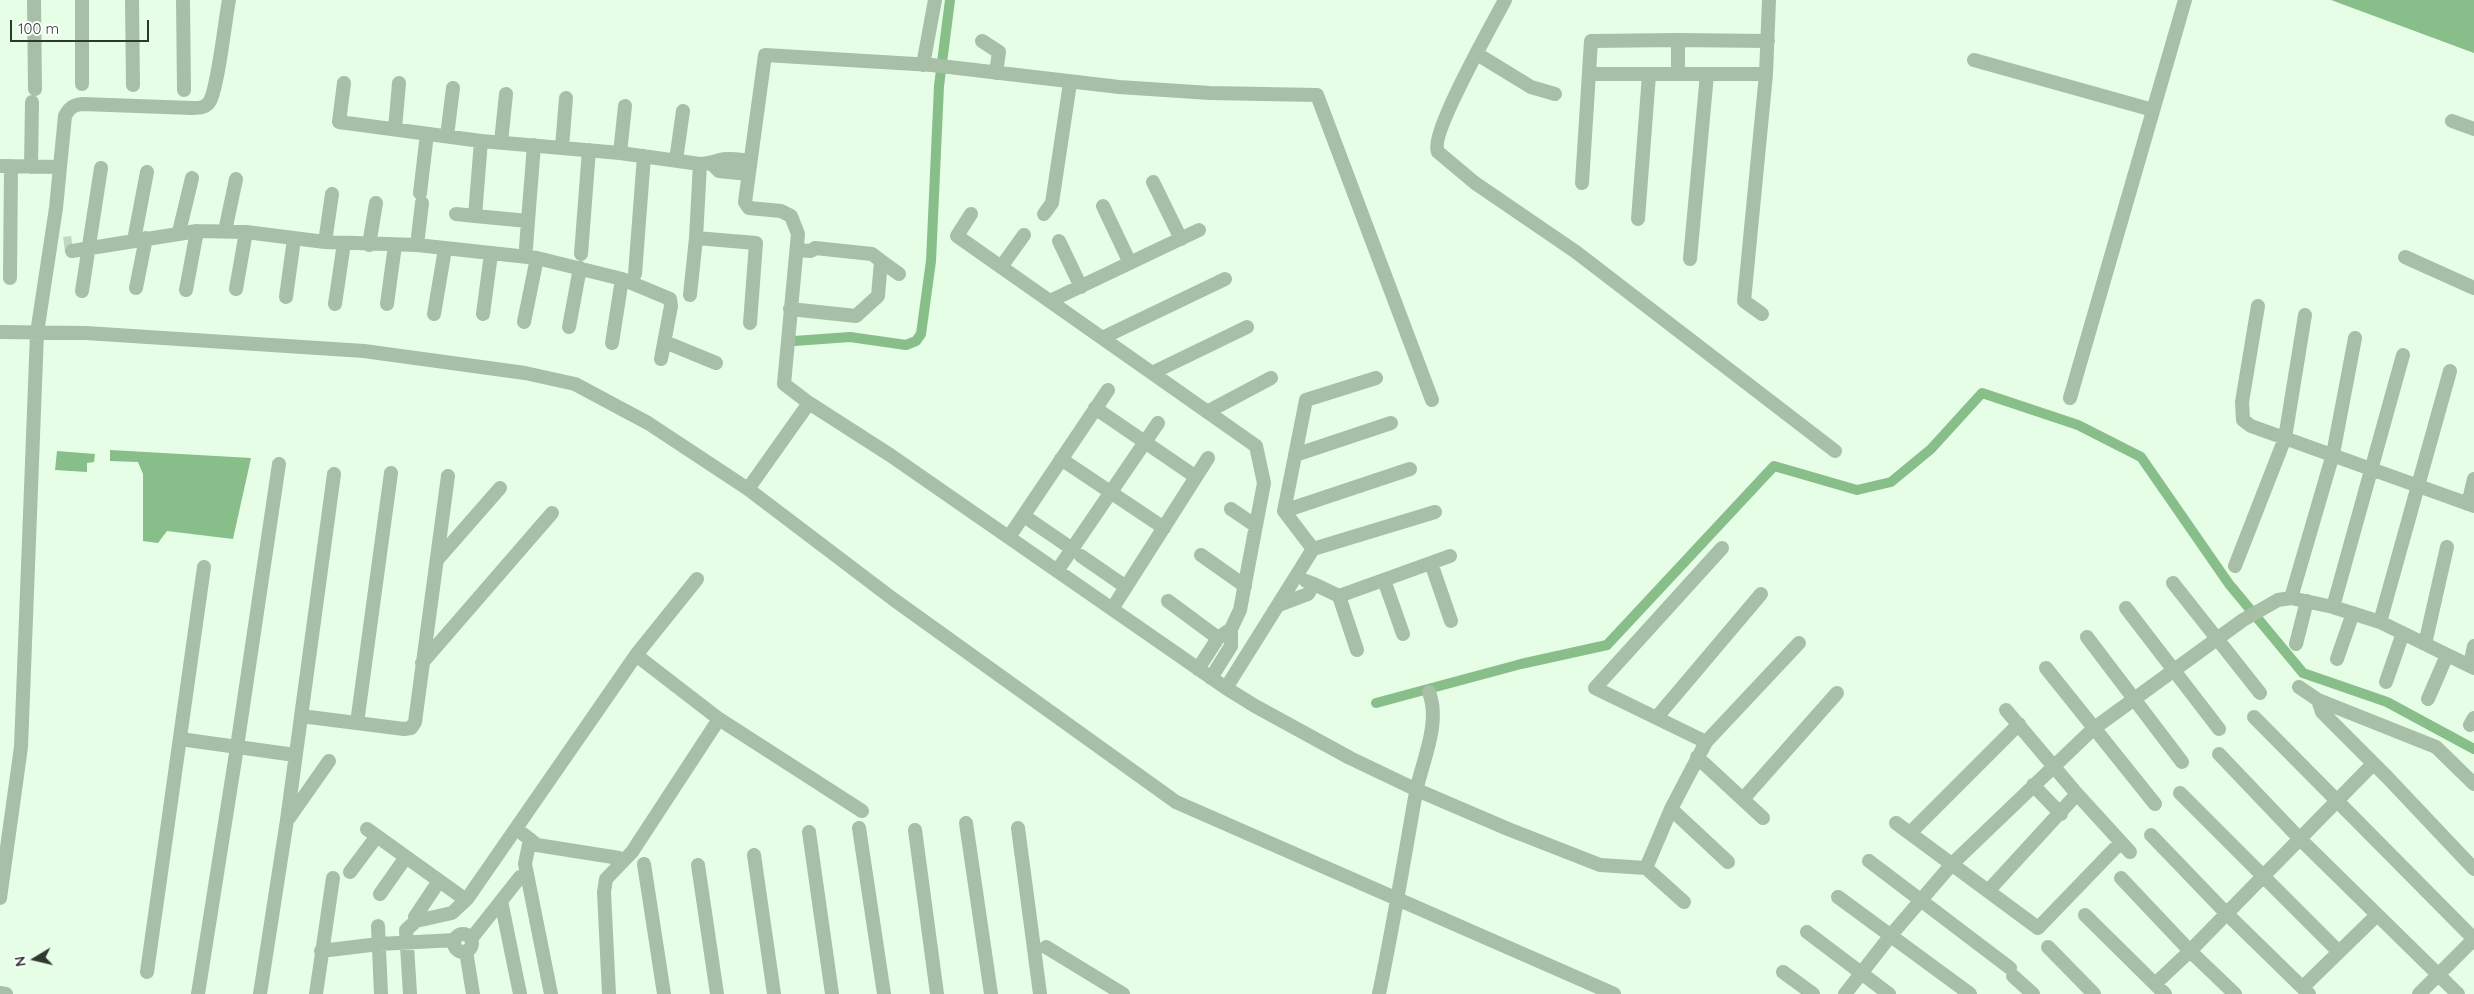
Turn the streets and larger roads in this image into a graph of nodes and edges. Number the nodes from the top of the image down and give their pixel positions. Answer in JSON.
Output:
{"nodes":[{"id":1,"x":34,"y":0,"type":"edge"},
{"id":2,"x":82,"y":0,"type":"edge"},
{"id":3,"x":132,"y":0,"type":"edge"},
{"id":4,"x":183,"y":0,"type":"edge"},
{"id":5,"x":229,"y":0,"type":"edge"},
{"id":6,"x":935,"y":0,"type":"edge"},
{"id":7,"x":1505,"y":0,"type":"edge"},
{"id":8,"x":2185,"y":0,"type":"edge"},
{"id":9,"x":1769,"y":1,"type":"edge"},
{"id":10,"x":1678,"y":40,"type":"junction"},
{"id":11,"x":982,"y":41,"type":"dead end"},
{"id":12,"x":1768,"y":41,"type":"junction"},
{"id":13,"x":1477,"y":54,"type":"junction"},
{"id":14,"x":1974,"y":60,"type":"dead end"},
{"id":15,"x":933,"y":65,"type":"junction"},
{"id":16,"x":996,"y":73,"type":"junction"},
{"id":17,"x":1591,"y":74,"type":"junction"},
{"id":18,"x":1678,"y":74,"type":"junction"},
{"id":19,"x":1707,"y":74,"type":"junction"},
{"id":20,"x":1766,"y":74,"type":"junction"},
{"id":21,"x":1649,"y":75,"type":"junction"},
{"id":22,"x":344,"y":82,"type":"dead end"},
{"id":23,"x":399,"y":83,"type":"dead end"},
{"id":24,"x":1070,"y":83,"type":"junction"},
{"id":25,"x":82,"y":84,"type":"dead end"},
{"id":26,"x":133,"y":85,"type":"dead end"},
{"id":27,"x":453,"y":88,"type":"dead end"},
{"id":28,"x":184,"y":90,"type":"dead end"},
{"id":29,"x":506,"y":94,"type":"dead end"},
{"id":30,"x":1555,"y":94,"type":"dead end"},
{"id":31,"x":566,"y":98,"type":"dead end"},
{"id":32,"x":625,"y":106,"type":"dead end"},
{"id":33,"x":2154,"y":110,"type":"junction"},
{"id":34,"x":683,"y":111,"type":"dead end"},
{"id":35,"x":2452,"y":121,"type":"dead end"},
{"id":36,"x":395,"y":129,"type":"junction"},
{"id":37,"x":2474,"y":129,"type":"edge"},
{"id":38,"x":427,"y":134,"type":"junction"},
{"id":39,"x":447,"y":136,"type":"junction"},
{"id":40,"x":481,"y":141,"type":"junction"},
{"id":41,"x":501,"y":142,"type":"junction"},
{"id":42,"x":534,"y":145,"type":"junction"},
{"id":43,"x":562,"y":147,"type":"junction"},
{"id":44,"x":589,"y":150,"type":"junction"},
{"id":45,"x":620,"y":153,"type":"junction"},
{"id":46,"x":644,"y":156,"type":"junction"},
{"id":47,"x":676,"y":160,"type":"junction"},
{"id":48,"x":706,"y":164,"type":"junction"},
{"id":49,"x":6,"y":166,"type":"edge"},
{"id":50,"x":31,"y":167,"type":"junction"},
{"id":51,"x":60,"y":167,"type":"junction"},
{"id":52,"x":749,"y":167,"type":"junction"},
{"id":53,"x":101,"y":168,"type":"dead end"},
{"id":54,"x":147,"y":172,"type":"dead end"},
{"id":55,"x":192,"y":178,"type":"dead end"},
{"id":56,"x":236,"y":180,"type":"dead end"},
{"id":57,"x":1153,"y":182,"type":"dead end"},
{"id":58,"x":1582,"y":183,"type":"dead end"},
{"id":59,"x":332,"y":194,"type":"dead end"},
{"id":60,"x":376,"y":204,"type":"dead end"},
{"id":61,"x":1103,"y":206,"type":"dead end"},
{"id":62,"x":456,"y":214,"type":"dead end"},
{"id":63,"x":971,"y":214,"type":"dead end"},
{"id":64,"x":1044,"y":214,"type":"dead end"},
{"id":65,"x":475,"y":216,"type":"junction"},
{"id":66,"x":1638,"y":219,"type":"dead end"},
{"id":67,"x":528,"y":221,"type":"junction"},
{"id":68,"x":1200,"y":230,"type":"dead end"},
{"id":69,"x":197,"y":231,"type":"junction"},
{"id":70,"x":225,"y":231,"type":"junction"},
{"id":71,"x":179,"y":232,"type":"junction"},
{"id":72,"x":246,"y":232,"type":"junction"},
{"id":73,"x":798,"y":234,"type":"junction"},
{"id":74,"x":1024,"y":235,"type":"dead end"},
{"id":75,"x":696,"y":238,"type":"junction"},
{"id":76,"x":140,"y":239,"type":"junction"},
{"id":77,"x":1181,"y":239,"type":"junction"},
{"id":78,"x":294,"y":240,"type":"junction"},
{"id":79,"x":1059,"y":241,"type":"dead end"},
{"id":80,"x":325,"y":242,"type":"junction"},
{"id":81,"x":344,"y":243,"type":"junction"},
{"id":82,"x":369,"y":245,"type":"junction"},
{"id":83,"x":395,"y":245,"type":"junction"},
{"id":84,"x":416,"y":245,"type":"junction"},
{"id":85,"x":93,"y":247,"type":"junction"},
{"id":86,"x":62,"y":248,"type":"junction"},
{"id":87,"x":526,"y":248,"type":"dead end"},
{"id":88,"x":815,"y":248,"type":"junction"},
{"id":89,"x":445,"y":249,"type":"junction"},
{"id":90,"x":797,"y":250,"type":"junction"},
{"id":91,"x":491,"y":254,"type":"junction"},
{"id":92,"x":581,"y":254,"type":"dead end"},
{"id":93,"x":2405,"y":257,"type":"dead end"},
{"id":94,"x":537,"y":258,"type":"junction"},
{"id":95,"x":881,"y":260,"type":"junction"},
{"id":96,"x":1690,"y":260,"type":"dead end"},
{"id":97,"x":1130,"y":263,"type":"junction"},
{"id":98,"x":1001,"y":267,"type":"junction"},
{"id":99,"x":580,"y":268,"type":"junction"},
{"id":100,"x":899,"y":274,"type":"dead end"},
{"id":101,"x":628,"y":276,"type":"junction"},
{"id":102,"x":10,"y":278,"type":"dead end"},
{"id":103,"x":1225,"y":279,"type":"dead end"},
{"id":104,"x":1081,"y":286,"type":"junction"},
{"id":105,"x":136,"y":288,"type":"dead end"},
{"id":106,"x":2474,"y":288,"type":"edge"},
{"id":107,"x":236,"y":289,"type":"dead end"},
{"id":108,"x":186,"y":290,"type":"dead end"},
{"id":109,"x":82,"y":291,"type":"dead end"},
{"id":110,"x":690,"y":295,"type":"dead end"},
{"id":111,"x":286,"y":297,"type":"dead end"},
{"id":112,"x":1050,"y":301,"type":"junction"},
{"id":113,"x":335,"y":304,"type":"dead end"},
{"id":114,"x":387,"y":304,"type":"dead end"},
{"id":115,"x":2258,"y":306,"type":"dead end"},
{"id":116,"x":790,"y":309,"type":"junction"},
{"id":117,"x":434,"y":314,"type":"dead end"},
{"id":118,"x":482,"y":314,"type":"dead end"},
{"id":119,"x":1762,"y":314,"type":"dead end"},
{"id":120,"x":2305,"y":314,"type":"dead end"},
{"id":121,"x":524,"y":322,"type":"dead end"},
{"id":122,"x":750,"y":323,"type":"dead end"},
{"id":123,"x":569,"y":327,"type":"dead end"},
{"id":124,"x":1247,"y":327,"type":"dead end"},
{"id":125,"x":0,"y":332,"type":"edge"},
{"id":126,"x":36,"y":333,"type":"junction"},
{"id":127,"x":1102,"y":338,"type":"junction"},
{"id":128,"x":2355,"y":338,"type":"dead end"},
{"id":129,"x":665,"y":342,"type":"junction"},
{"id":130,"x":612,"y":343,"type":"dead end"},
{"id":131,"x":2403,"y":355,"type":"dead end"},
{"id":132,"x":661,"y":359,"type":"dead end"},
{"id":133,"x":716,"y":363,"type":"dead end"},
{"id":134,"x":2450,"y":370,"type":"dead end"},
{"id":135,"x":1152,"y":373,"type":"junction"},
{"id":136,"x":1271,"y":378,"type":"dead end"},
{"id":137,"x":1376,"y":378,"type":"dead end"},
{"id":138,"x":1108,"y":390,"type":"dead end"},
{"id":139,"x":2070,"y":398,"type":"dead end"},
{"id":140,"x":1432,"y":400,"type":"dead end"},
{"id":141,"x":809,"y":403,"type":"junction"},
{"id":142,"x":1096,"y":408,"type":"junction"},
{"id":143,"x":1207,"y":412,"type":"junction"},
{"id":144,"x":1158,"y":423,"type":"dead end"},
{"id":145,"x":1391,"y":423,"type":"dead end"},
{"id":146,"x":2285,"y":438,"type":"junction"},
{"id":147,"x":1145,"y":442,"type":"junction"},
{"id":148,"x":1835,"y":451,"type":"dead end"},
{"id":149,"x":2334,"y":454,"type":"junction"},
{"id":150,"x":1295,"y":455,"type":"junction"},
{"id":151,"x":1208,"y":458,"type":"dead end"},
{"id":152,"x":1061,"y":459,"type":"junction"},
{"id":153,"x":279,"y":464,"type":"dead end"},
{"id":154,"x":1410,"y":469,"type":"dead end"},
{"id":155,"x":2372,"y":469,"type":"junction"},
{"id":156,"x":391,"y":473,"type":"dead end"},
{"id":157,"x":334,"y":474,"type":"dead end"},
{"id":158,"x":448,"y":476,"type":"dead end"},
{"id":159,"x":1196,"y":477,"type":"junction"},
{"id":160,"x":2474,"y":478,"type":"edge"},
{"id":161,"x":2418,"y":486,"type":"junction"},
{"id":162,"x":500,"y":488,"type":"dead end"},
{"id":163,"x":748,"y":488,"type":"junction"},
{"id":164,"x":1111,"y":492,"type":"junction"},
{"id":165,"x":2471,"y":505,"type":"edge"},
{"id":166,"x":1231,"y":509,"type":"dead end"},
{"id":167,"x":1284,"y":511,"type":"junction"},
{"id":168,"x":1434,"y":512,"type":"dead end"},
{"id":169,"x":552,"y":513,"type":"dead end"},
{"id":170,"x":1024,"y":516,"type":"junction"},
{"id":171,"x":1256,"y":526,"type":"junction"},
{"id":172,"x":1164,"y":528,"type":"junction"},
{"id":173,"x":1009,"y":538,"type":"junction"},
{"id":174,"x":1065,"y":544,"type":"dead end"},
{"id":175,"x":2447,"y":547,"type":"dead end"},
{"id":176,"x":1722,"y":548,"type":"dead end"},
{"id":177,"x":1314,"y":549,"type":"junction"},
{"id":178,"x":1201,"y":555,"type":"dead end"},
{"id":179,"x":1081,"y":556,"type":"dead end"},
{"id":180,"x":1450,"y":556,"type":"dead end"},
{"id":181,"x":436,"y":561,"type":"junction"},
{"id":182,"x":1431,"y":563,"type":"junction"},
{"id":183,"x":2235,"y":566,"type":"dead end"},
{"id":184,"x":204,"y":567,"type":"dead end"},
{"id":185,"x":1057,"y":571,"type":"junction"},
{"id":186,"x":697,"y":579,"type":"dead end"},
{"id":187,"x":1384,"y":580,"type":"junction"},
{"id":188,"x":2173,"y":583,"type":"dead end"},
{"id":189,"x":1314,"y":584,"type":"junction"},
{"id":190,"x":1245,"y":586,"type":"junction"},
{"id":191,"x":1126,"y":587,"type":"junction"},
{"id":192,"x":1289,"y":588,"type":"junction"},
{"id":193,"x":1762,"y":594,"type":"dead end"},
{"id":194,"x":1339,"y":596,"type":"junction"},
{"id":195,"x":2291,"y":598,"type":"junction"},
{"id":196,"x":1168,"y":601,"type":"dead end"},
{"id":197,"x":2307,"y":601,"type":"junction"},
{"id":198,"x":1279,"y":604,"type":"junction"},
{"id":199,"x":2333,"y":607,"type":"junction"},
{"id":200,"x":2126,"y":608,"type":"dead end"},
{"id":201,"x":1112,"y":609,"type":"junction"},
{"id":202,"x":2353,"y":613,"type":"junction"},
{"id":203,"x":1451,"y":620,"type":"dead end"},
{"id":204,"x":2380,"y":622,"type":"junction"},
{"id":205,"x":1231,"y":629,"type":"junction"},
{"id":206,"x":2403,"y":633,"type":"junction"},
{"id":207,"x":1403,"y":634,"type":"dead end"},
{"id":208,"x":2087,"y":637,"type":"dead end"},
{"id":209,"x":1218,"y":638,"type":"junction"},
{"id":210,"x":2217,"y":641,"type":"junction"},
{"id":211,"x":1799,"y":642,"type":"dead end"},
{"id":212,"x":2296,"y":644,"type":"dead end"},
{"id":213,"x":2424,"y":644,"type":"junction"},
{"id":214,"x":2474,"y":646,"type":"edge"},
{"id":215,"x":1356,"y":650,"type":"dead end"},
{"id":216,"x":636,"y":654,"type":"junction"},
{"id":217,"x":2447,"y":655,"type":"junction"},
{"id":218,"x":2337,"y":659,"type":"dead end"},
{"id":219,"x":422,"y":664,"type":"junction"},
{"id":220,"x":2472,"y":666,"type":"edge"},
{"id":221,"x":2046,"y":668,"type":"dead end"},
{"id":222,"x":1198,"y":669,"type":"junction"},
{"id":223,"x":2173,"y":672,"type":"junction"},
{"id":224,"x":1211,"y":678,"type":"junction"},
{"id":225,"x":2386,"y":682,"type":"dead end"},
{"id":226,"x":2299,"y":687,"type":"dead end"},
{"id":227,"x":1226,"y":688,"type":"junction"},
{"id":228,"x":1429,"y":692,"type":"dead end"},
{"id":229,"x":1838,"y":693,"type":"dead end"},
{"id":230,"x":2260,"y":694,"type":"dead end"},
{"id":231,"x":2132,"y":699,"type":"junction"},
{"id":232,"x":2428,"y":699,"type":"dead end"},
{"id":233,"x":2318,"y":700,"type":"junction"},
{"id":234,"x":2006,"y":710,"type":"dead end"},
{"id":235,"x":301,"y":716,"type":"junction"},
{"id":236,"x":2254,"y":716,"type":"dead end"},
{"id":237,"x":1657,"y":717,"type":"junction"},
{"id":238,"x":719,"y":719,"type":"junction"},
{"id":239,"x":358,"y":723,"type":"junction"},
{"id":240,"x":2019,"y":724,"type":"junction"},
{"id":241,"x":2093,"y":728,"type":"junction"},
{"id":242,"x":2220,"y":729,"type":"dead end"},
{"id":243,"x":180,"y":739,"type":"junction"},
{"id":244,"x":1706,"y":742,"type":"junction"},
{"id":245,"x":237,"y":747,"type":"junction"},
{"id":246,"x":2218,"y":754,"type":"dead end"},
{"id":247,"x":296,"y":755,"type":"junction"},
{"id":248,"x":1696,"y":757,"type":"junction"},
{"id":249,"x":329,"y":761,"type":"dead end"},
{"id":250,"x":2182,"y":762,"type":"dead end"},
{"id":251,"x":2373,"y":764,"type":"junction"},
{"id":252,"x":2054,"y":766,"type":"junction"},
{"id":253,"x":2474,"y":784,"type":"edge"},
{"id":254,"x":2033,"y":785,"type":"junction"},
{"id":255,"x":1417,"y":790,"type":"junction"},
{"id":256,"x":2180,"y":793,"type":"dead end"},
{"id":257,"x":2077,"y":794,"type":"junction"},
{"id":258,"x":1743,"y":799,"type":"junction"},
{"id":259,"x":2337,"y":800,"type":"junction"},
{"id":260,"x":2155,"y":804,"type":"dead end"},
{"id":261,"x":1671,"y":809,"type":"junction"},
{"id":262,"x":862,"y":811,"type":"dead end"},
{"id":263,"x":2061,"y":814,"type":"junction"},
{"id":264,"x":1763,"y":818,"type":"dead end"},
{"id":265,"x":287,"y":820,"type":"junction"},
{"id":266,"x":1896,"y":822,"type":"dead end"},
{"id":267,"x":966,"y":823,"type":"dead end"},
{"id":268,"x":859,"y":828,"type":"dead end"},
{"id":269,"x":1018,"y":828,"type":"dead end"},
{"id":270,"x":517,"y":829,"type":"junction"},
{"id":271,"x":916,"y":830,"type":"dead end"},
{"id":272,"x":809,"y":832,"type":"dead end"},
{"id":273,"x":1910,"y":833,"type":"junction"},
{"id":274,"x":2151,"y":835,"type":"dead end"},
{"id":275,"x":530,"y":839,"type":"junction"},
{"id":276,"x":2300,"y":839,"type":"junction"},
{"id":277,"x":754,"y":855,"type":"dead end"},
{"id":278,"x":406,"y":857,"type":"junction"},
{"id":279,"x":619,"y":858,"type":"dead end"},
{"id":280,"x":1868,"y":861,"type":"dead end"},
{"id":281,"x":1728,"y":862,"type":"dead end"},
{"id":282,"x":644,"y":864,"type":"dead end"},
{"id":283,"x":1952,"y":864,"type":"junction"},
{"id":284,"x":698,"y":865,"type":"dead end"},
{"id":285,"x":1646,"y":868,"type":"junction"},
{"id":286,"x":2474,"y":869,"type":"edge"},
{"id":287,"x":350,"y":872,"type":"dead end"},
{"id":288,"x":2262,"y":876,"type":"junction"},
{"id":289,"x":520,"y":877,"type":"dead end"},
{"id":290,"x":332,"y":878,"type":"dead end"},
{"id":291,"x":2121,"y":878,"type":"dead end"},
{"id":292,"x":438,"y":881,"type":"junction"},
{"id":293,"x":1989,"y":890,"type":"junction"},
{"id":294,"x":380,"y":894,"type":"dead end"},
{"id":295,"x":1838,"y":897,"type":"dead end"},
{"id":296,"x":0,"y":898,"type":"edge"},
{"id":297,"x":1399,"y":899,"type":"junction"},
{"id":298,"x":466,"y":900,"type":"junction"},
{"id":299,"x":1921,"y":900,"type":"junction"},
{"id":300,"x":501,"y":901,"type":"junction"},
{"id":301,"x":1684,"y":902,"type":"dead end"},
{"id":302,"x":2226,"y":913,"type":"junction"},
{"id":303,"x":2085,"y":915,"type":"dead end"},
{"id":304,"x":2377,"y":915,"type":"junction"},
{"id":305,"x":415,"y":917,"type":"dead end"},
{"id":306,"x":378,"y":926,"type":"dead end"},
{"id":307,"x":2038,"y":928,"type":"junction"},
{"id":308,"x":1807,"y":932,"type":"dead end"},
{"id":309,"x":1891,"y":936,"type":"junction"},
{"id":310,"x":2474,"y":939,"type":"edge"},
{"id":311,"x":379,"y":944,"type":"junction"},
{"id":312,"x":407,"y":944,"type":"junction"},
{"id":313,"x":469,"y":945,"type":"junction"},
{"id":314,"x":1046,"y":947,"type":"dead end"},
{"id":315,"x":321,"y":951,"type":"junction"},
{"id":316,"x":2190,"y":951,"type":"junction"},
{"id":317,"x":2338,"y":951,"type":"junction"},
{"id":318,"x":147,"y":972,"type":"dead end"},
{"id":319,"x":1783,"y":972,"type":"dead end"},
{"id":320,"x":1861,"y":973,"type":"junction"},
{"id":321,"x":2439,"y":976,"type":"junction"},
{"id":322,"x":2160,"y":989,"type":"edge"},
{"id":323,"x":2085,"y":991,"type":"edge"},
{"id":324,"x":2306,"y":991,"type":"edge"},
{"id":325,"x":0,"y":994,"type":"edge"},
{"id":326,"x":6,"y":994,"type":"edge"},
{"id":327,"x":198,"y":994,"type":"edge"},
{"id":328,"x":260,"y":994,"type":"edge"},
{"id":329,"x":316,"y":994,"type":"edge"},
{"id":330,"x":381,"y":994,"type":"edge"},
{"id":331,"x":410,"y":994,"type":"edge"},
{"id":332,"x":472,"y":994,"type":"edge"},
{"id":333,"x":520,"y":994,"type":"edge"},
{"id":334,"x":550,"y":994,"type":"edge"},
{"id":335,"x":608,"y":994,"type":"edge"},
{"id":336,"x":664,"y":994,"type":"edge"},
{"id":337,"x":717,"y":994,"type":"edge"},
{"id":338,"x":774,"y":994,"type":"edge"},
{"id":339,"x":832,"y":994,"type":"edge"},
{"id":340,"x":884,"y":994,"type":"edge"},
{"id":341,"x":937,"y":994,"type":"edge"},
{"id":342,"x":990,"y":994,"type":"edge"},
{"id":343,"x":1040,"y":994,"type":"edge"},
{"id":344,"x":1123,"y":994,"type":"edge"},
{"id":345,"x":1379,"y":994,"type":"edge"},
{"id":346,"x":1614,"y":994,"type":"edge"},
{"id":347,"x":1813,"y":994,"type":"edge"},
{"id":348,"x":1845,"y":994,"type":"edge"},
{"id":349,"x":1889,"y":994,"type":"edge"},
{"id":350,"x":1970,"y":994,"type":"edge"},
{"id":351,"x":2033,"y":994,"type":"edge"},
{"id":352,"x":2235,"y":994,"type":"edge"},
{"id":353,"x":2419,"y":994,"type":"edge"},
{"id":354,"x":2458,"y":994,"type":"edge"}],
"edges":[{"from":1,"to":50,"type":"street"},
{"from":2,"to":25,"type":"street"},
{"from":3,"to":26,"type":"street"},
{"from":4,"to":28,"type":"street"},
{"from":5,"to":51,"type":"street"},
{"from":6,"to":15,"type":"street"},
{"from":7,"to":13,"type":"street"},
{"from":8,"to":33,"type":"street"},
{"from":9,"to":12,"type":"street"},
{"from":10,"to":12,"type":"street"},
{"from":10,"to":17,"type":"street"},
{"from":10,"to":18,"type":"street"},
{"from":11,"to":16,"type":"street"},
{"from":12,"to":20,"type":"street"},
{"from":13,"to":30,"type":"street"},
{"from":13,"to":148,"type":"street"},
{"from":14,"to":33,"type":"street"},
{"from":15,"to":16,"type":"street"},
{"from":15,"to":52,"type":"street"},
{"from":16,"to":24,"type":"street"},
{"from":17,"to":21,"type":"street"},
{"from":17,"to":58,"type":"street"},
{"from":18,"to":19,"type":"street"},
{"from":18,"to":21,"type":"street"},
{"from":19,"to":20,"type":"street"},
{"from":19,"to":96,"type":"street"},
{"from":20,"to":119,"type":"street"},
{"from":21,"to":66,"type":"street"},
{"from":22,"to":36,"type":"street"},
{"from":23,"to":36,"type":"street"},
{"from":24,"to":64,"type":"street"},
{"from":24,"to":140,"type":"street"},
{"from":27,"to":39,"type":"street"},
{"from":29,"to":41,"type":"street"},
{"from":31,"to":43,"type":"street"},
{"from":32,"to":45,"type":"street"},
{"from":33,"to":139,"type":"street"},
{"from":34,"to":47,"type":"street"},
{"from":35,"to":37,"type":"street"},
{"from":36,"to":38,"type":"street"},
{"from":38,"to":39,"type":"street"},
{"from":38,"to":84,"type":"street"},
{"from":39,"to":40,"type":"street"},
{"from":40,"to":41,"type":"street"},
{"from":40,"to":65,"type":"street"},
{"from":41,"to":42,"type":"street"},
{"from":42,"to":43,"type":"street"},
{"from":42,"to":67,"type":"street"},
{"from":43,"to":44,"type":"street"},
{"from":44,"to":45,"type":"street"},
{"from":44,"to":92,"type":"street"},
{"from":45,"to":46,"type":"street"},
{"from":46,"to":47,"type":"street"},
{"from":46,"to":101,"type":"street"},
{"from":47,"to":48,"type":"street"},
{"from":48,"to":52,"type":"street"},
{"from":48,"to":75,"type":"street"},
{"from":49,"to":50,"type":"street"},
{"from":49,"to":102,"type":"street"},
{"from":50,"to":51,"type":"street"},
{"from":51,"to":86,"type":"street"},
{"from":52,"to":73,"type":"street"},
{"from":53,"to":85,"type":"street"},
{"from":54,"to":76,"type":"street"},
{"from":55,"to":71,"type":"street"},
{"from":56,"to":70,"type":"street"},
{"from":57,"to":77,"type":"street"},
{"from":59,"to":80,"type":"street"},
{"from":60,"to":82,"type":"street"},
{"from":61,"to":97,"type":"street"},
{"from":62,"to":65,"type":"street"},
{"from":63,"to":98,"type":"street"},
{"from":65,"to":67,"type":"street"},
{"from":67,"to":87,"type":"street"},
{"from":68,"to":77,"type":"street"},
{"from":69,"to":70,"type":"street"},
{"from":69,"to":71,"type":"street"},
{"from":69,"to":108,"type":"street"},
{"from":70,"to":72,"type":"street"},
{"from":71,"to":76,"type":"street"},
{"from":72,"to":78,"type":"street"},
{"from":72,"to":107,"type":"street"},
{"from":73,"to":88,"type":"street"},
{"from":73,"to":90,"type":"street"},
{"from":74,"to":98,"type":"street"},
{"from":75,"to":110,"type":"street"},
{"from":75,"to":122,"type":"street"},
{"from":76,"to":85,"type":"street"},
{"from":76,"to":105,"type":"street"},
{"from":77,"to":97,"type":"street"},
{"from":78,"to":80,"type":"street"},
{"from":78,"to":111,"type":"street"},
{"from":79,"to":104,"type":"street"},
{"from":80,"to":81,"type":"street"},
{"from":81,"to":82,"type":"street"},
{"from":81,"to":113,"type":"street"},
{"from":82,"to":83,"type":"street"},
{"from":83,"to":84,"type":"street"},
{"from":83,"to":114,"type":"street"},
{"from":84,"to":89,"type":"street"},
{"from":85,"to":86,"type":"street"},
{"from":85,"to":109,"type":"street"},
{"from":86,"to":126,"type":"street"},
{"from":88,"to":90,"type":"street"},
{"from":88,"to":95,"type":"street"},
{"from":89,"to":91,"type":"street"},
{"from":89,"to":117,"type":"street"},
{"from":90,"to":116,"type":"street"},
{"from":91,"to":94,"type":"street"},
{"from":91,"to":118,"type":"street"},
{"from":93,"to":106,"type":"street"},
{"from":94,"to":99,"type":"street"},
{"from":94,"to":121,"type":"street"},
{"from":95,"to":100,"type":"street"},
{"from":95,"to":116,"type":"street"},
{"from":97,"to":104,"type":"street"},
{"from":98,"to":112,"type":"street"},
{"from":99,"to":101,"type":"street"},
{"from":99,"to":123,"type":"street"},
{"from":101,"to":129,"type":"street"},
{"from":101,"to":130,"type":"street"},
{"from":103,"to":127,"type":"street"},
{"from":104,"to":112,"type":"street"},
{"from":112,"to":127,"type":"street"},
{"from":115,"to":146,"type":"street"},
{"from":116,"to":141,"type":"street"},
{"from":120,"to":146,"type":"street"},
{"from":124,"to":135,"type":"street"},
{"from":125,"to":126,"type":"street"},
{"from":126,"to":163,"type":"street"},
{"from":126,"to":296,"type":"street"},
{"from":127,"to":135,"type":"street"},
{"from":128,"to":149,"type":"street"},
{"from":129,"to":132,"type":"street"},
{"from":129,"to":133,"type":"street"},
{"from":131,"to":155,"type":"street"},
{"from":134,"to":161,"type":"street"},
{"from":135,"to":143,"type":"street"},
{"from":136,"to":143,"type":"street"},
{"from":137,"to":150,"type":"street"},
{"from":138,"to":142,"type":"street"},
{"from":141,"to":163,"type":"street"},
{"from":141,"to":173,"type":"street"},
{"from":142,"to":147,"type":"street"},
{"from":142,"to":152,"type":"street"},
{"from":143,"to":171,"type":"street"},
{"from":144,"to":147,"type":"street"},
{"from":145,"to":150,"type":"street"},
{"from":146,"to":149,"type":"street"},
{"from":146,"to":183,"type":"street"},
{"from":147,"to":159,"type":"street"},
{"from":147,"to":164,"type":"street"},
{"from":149,"to":155,"type":"street"},
{"from":149,"to":195,"type":"street"},
{"from":150,"to":167,"type":"street"},
{"from":151,"to":159,"type":"street"},
{"from":152,"to":164,"type":"street"},
{"from":152,"to":170,"type":"street"},
{"from":153,"to":245,"type":"street"},
{"from":154,"to":167,"type":"street"},
{"from":155,"to":161,"type":"street"},
{"from":155,"to":199,"type":"street"},
{"from":156,"to":239,"type":"street"},
{"from":157,"to":235,"type":"street"},
{"from":158,"to":181,"type":"street"},
{"from":159,"to":172,"type":"street"},
{"from":160,"to":165,"type":"street"},
{"from":161,"to":165,"type":"street"},
{"from":161,"to":204,"type":"street"},
{"from":162,"to":181,"type":"street"},
{"from":163,"to":297,"type":"street"},
{"from":164,"to":172,"type":"street"},
{"from":164,"to":185,"type":"street"},
{"from":166,"to":171,"type":"street"},
{"from":167,"to":177,"type":"street"},
{"from":168,"to":177,"type":"street"},
{"from":169,"to":219,"type":"street"},
{"from":170,"to":173,"type":"street"},
{"from":170,"to":174,"type":"street"},
{"from":171,"to":190,"type":"street"},
{"from":172,"to":191,"type":"street"},
{"from":173,"to":185,"type":"street"},
{"from":175,"to":213,"type":"street"},
{"from":176,"to":237,"type":"street"},
{"from":177,"to":192,"type":"street"},
{"from":178,"to":190,"type":"street"},
{"from":179,"to":191,"type":"street"},
{"from":180,"to":182,"type":"street"},
{"from":181,"to":219,"type":"street"},
{"from":182,"to":187,"type":"street"},
{"from":182,"to":203,"type":"street"},
{"from":184,"to":243,"type":"street"},
{"from":185,"to":201,"type":"street"},
{"from":186,"to":216,"type":"street"},
{"from":187,"to":194,"type":"street"},
{"from":187,"to":207,"type":"street"},
{"from":188,"to":210,"type":"street"},
{"from":189,"to":192,"type":"street"},
{"from":189,"to":194,"type":"street"},
{"from":189,"to":198,"type":"street"},
{"from":190,"to":205,"type":"street"},
{"from":191,"to":201,"type":"street"},
{"from":192,"to":198,"type":"street"},
{"from":193,"to":237,"type":"street"},
{"from":194,"to":215,"type":"street"},
{"from":195,"to":197,"type":"street"},
{"from":195,"to":210,"type":"street"},
{"from":196,"to":209,"type":"street"},
{"from":197,"to":199,"type":"street"},
{"from":197,"to":212,"type":"street"},
{"from":198,"to":227,"type":"street"},
{"from":199,"to":202,"type":"street"},
{"from":200,"to":223,"type":"street"},
{"from":201,"to":222,"type":"street"},
{"from":202,"to":204,"type":"street"},
{"from":202,"to":218,"type":"street"},
{"from":204,"to":206,"type":"street"},
{"from":205,"to":209,"type":"street"},
{"from":205,"to":224,"type":"street"},
{"from":206,"to":213,"type":"street"},
{"from":206,"to":225,"type":"street"},
{"from":208,"to":231,"type":"street"},
{"from":209,"to":222,"type":"street"},
{"from":210,"to":223,"type":"street"},
{"from":210,"to":230,"type":"street"},
{"from":211,"to":244,"type":"street"},
{"from":213,"to":217,"type":"street"},
{"from":214,"to":220,"type":"street"},
{"from":216,"to":238,"type":"street"},
{"from":216,"to":270,"type":"street"},
{"from":217,"to":220,"type":"street"},
{"from":217,"to":232,"type":"street"},
{"from":219,"to":239,"type":"street"},
{"from":221,"to":241,"type":"street"},
{"from":222,"to":224,"type":"street"},
{"from":223,"to":231,"type":"street"},
{"from":223,"to":242,"type":"street"},
{"from":224,"to":227,"type":"street"},
{"from":226,"to":233,"type":"street"},
{"from":227,"to":255,"type":"street"},
{"from":228,"to":255,"type":"street"},
{"from":229,"to":258,"type":"street"},
{"from":231,"to":241,"type":"street"},
{"from":231,"to":250,"type":"street"},
{"from":233,"to":251,"type":"street"},
{"from":233,"to":253,"type":"street"},
{"from":234,"to":240,"type":"street"},
{"from":235,"to":239,"type":"street"},
{"from":235,"to":247,"type":"street"},
{"from":236,"to":259,"type":"street"},
{"from":237,"to":244,"type":"street"},
{"from":238,"to":262,"type":"street"},
{"from":238,"to":335,"type":"street"},
{"from":240,"to":252,"type":"street"},
{"from":240,"to":273,"type":"street"},
{"from":241,"to":252,"type":"street"},
{"from":241,"to":260,"type":"street"},
{"from":243,"to":245,"type":"street"},
{"from":243,"to":318,"type":"street"},
{"from":244,"to":248,"type":"street"},
{"from":245,"to":247,"type":"street"},
{"from":245,"to":327,"type":"street"},
{"from":246,"to":276,"type":"street"},
{"from":247,"to":265,"type":"street"},
{"from":248,"to":258,"type":"street"},
{"from":248,"to":261,"type":"street"},
{"from":249,"to":265,"type":"street"},
{"from":251,"to":259,"type":"street"},
{"from":251,"to":286,"type":"street"},
{"from":252,"to":254,"type":"street"},
{"from":252,"to":257,"type":"street"},
{"from":254,"to":263,"type":"street"},
{"from":254,"to":283,"type":"street"},
{"from":255,"to":285,"type":"street"},
{"from":255,"to":297,"type":"street"},
{"from":256,"to":288,"type":"street"},
{"from":257,"to":263,"type":"street"},
{"from":257,"to":307,"type":"street"},
{"from":258,"to":264,"type":"street"},
{"from":259,"to":276,"type":"street"},
{"from":259,"to":310,"type":"street"},
{"from":261,"to":281,"type":"street"},
{"from":261,"to":285,"type":"street"},
{"from":263,"to":293,"type":"street"},
{"from":265,"to":328,"type":"street"},
{"from":266,"to":273,"type":"street"},
{"from":267,"to":342,"type":"street"},
{"from":268,"to":340,"type":"street"},
{"from":269,"to":343,"type":"street"},
{"from":270,"to":275,"type":"street"},
{"from":270,"to":298,"type":"street"},
{"from":271,"to":341,"type":"street"},
{"from":272,"to":339,"type":"street"},
{"from":273,"to":283,"type":"street"},
{"from":274,"to":302,"type":"street"},
{"from":275,"to":279,"type":"street"},
{"from":275,"to":334,"type":"street"},
{"from":276,"to":288,"type":"street"},
{"from":276,"to":304,"type":"street"},
{"from":277,"to":338,"type":"street"},
{"from":278,"to":287,"type":"street"},
{"from":278,"to":292,"type":"street"},
{"from":278,"to":294,"type":"street"},
{"from":280,"to":299,"type":"street"},
{"from":282,"to":336,"type":"street"},
{"from":283,"to":293,"type":"street"},
{"from":283,"to":299,"type":"street"},
{"from":284,"to":337,"type":"street"},
{"from":285,"to":301,"type":"street"},
{"from":288,"to":302,"type":"street"},
{"from":288,"to":317,"type":"street"},
{"from":289,"to":300,"type":"street"},
{"from":290,"to":315,"type":"street"},
{"from":291,"to":316,"type":"street"},
{"from":292,"to":298,"type":"street"},
{"from":292,"to":305,"type":"street"},
{"from":293,"to":307,"type":"street"},
{"from":295,"to":309,"type":"street"},
{"from":297,"to":345,"type":"street"},
{"from":297,"to":346,"type":"street"},
{"from":298,"to":312,"type":"street"},
{"from":299,"to":309,"type":"street"},
{"from":299,"to":351,"type":"street"},
{"from":300,"to":313,"type":"street"},
{"from":300,"to":333,"type":"street"},
{"from":302,"to":316,"type":"street"},
{"from":302,"to":324,"type":"street"},
{"from":303,"to":322,"type":"street"},
{"from":304,"to":317,"type":"street"},
{"from":304,"to":321,"type":"street"},
{"from":306,"to":311,"type":"street"},
{"from":307,"to":323,"type":"street"},
{"from":308,"to":320,"type":"street"},
{"from":309,"to":320,"type":"street"},
{"from":309,"to":350,"type":"street"},
{"from":310,"to":321,"type":"street"},
{"from":311,"to":312,"type":"street"},
{"from":311,"to":315,"type":"street"},
{"from":311,"to":330,"type":"street"},
{"from":312,"to":313,"type":"street"},
{"from":312,"to":331,"type":"street"},
{"from":313,"to":332,"type":"street"},
{"from":314,"to":344,"type":"street"},
{"from":315,"to":329,"type":"street"},
{"from":316,"to":322,"type":"street"},
{"from":316,"to":352,"type":"street"},
{"from":317,"to":324,"type":"street"},
{"from":319,"to":347,"type":"street"},
{"from":320,"to":348,"type":"street"},
{"from":320,"to":349,"type":"street"},
{"from":321,"to":353,"type":"street"},
{"from":321,"to":354,"type":"street"},
{"from":325,"to":326,"type":"street"}]}
